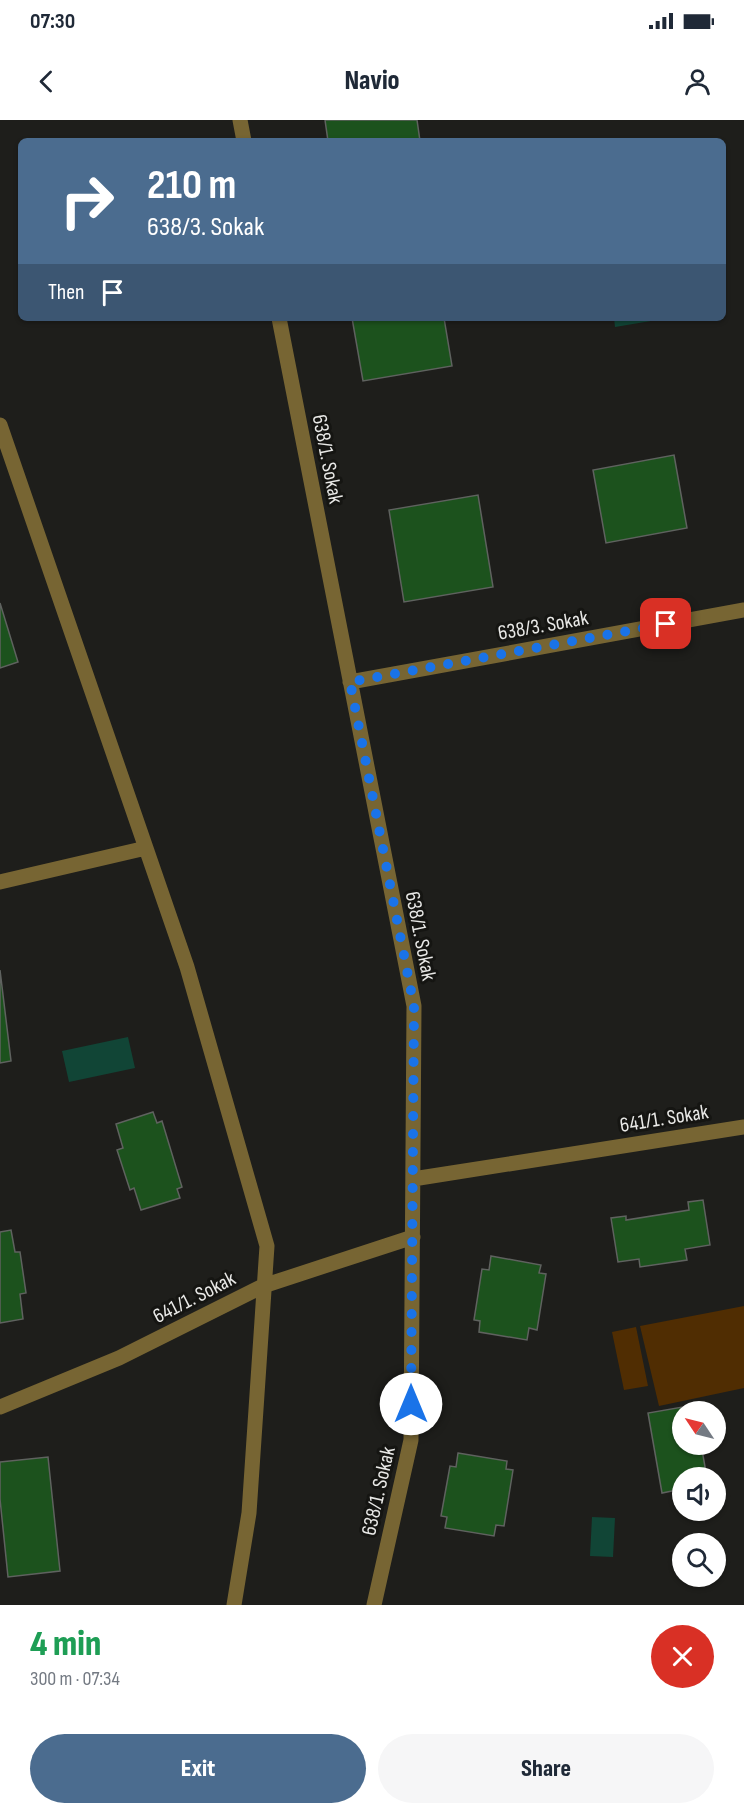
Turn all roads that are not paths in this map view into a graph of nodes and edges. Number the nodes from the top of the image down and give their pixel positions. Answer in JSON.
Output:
{"nodes":[{"id":1,"x":240,"y":120,"type":"edge"},
{"id":2,"x":243,"y":138,"type":"edge"},
{"id":3,"x":280,"y":321,"type":"edge"},
{"id":4,"x":0,"y":425,"type":"edge"},
{"id":5,"x":744,"y":610,"type":"edge"},
{"id":6,"x":350,"y":682,"type":"junction"},
{"id":7,"x":146,"y":849,"type":"junction"},
{"id":8,"x":0,"y":882,"type":"edge"},
{"id":9,"x":744,"y":1126,"type":"edge"},
{"id":10,"x":413,"y":1179,"type":"junction"},
{"id":11,"x":413,"y":1237,"type":"junction"},
{"id":12,"x":263,"y":1286,"type":"junction"},
{"id":13,"x":0,"y":1407,"type":"edge"},
{"id":14,"x":234,"y":1605,"type":"edge"},
{"id":15,"x":374,"y":1605,"type":"edge"}],
"edges":[{"from":1,"to":2,"type":"street"},
{"from":3,"to":6,"type":"street","name":"638/1. Sokak"},
{"from":4,"to":7,"type":"street"},
{"from":5,"to":6,"type":"street","name":"638/3. Sokak"},
{"from":6,"to":10,"type":"street","name":"638/1. Sokak"},
{"from":7,"to":8,"type":"street"},
{"from":7,"to":12,"type":"street"},
{"from":9,"to":10,"type":"street","name":"641/1. Sokak"},
{"from":10,"to":11,"type":"street","name":"638/1. Sokak"},
{"from":11,"to":12,"type":"street","name":"641/1. Sokak"},
{"from":11,"to":15,"type":"street","name":"638/1. Sokak"},
{"from":12,"to":13,"type":"street","name":"641/1. Sokak"},
{"from":12,"to":14,"type":"street"}]}
